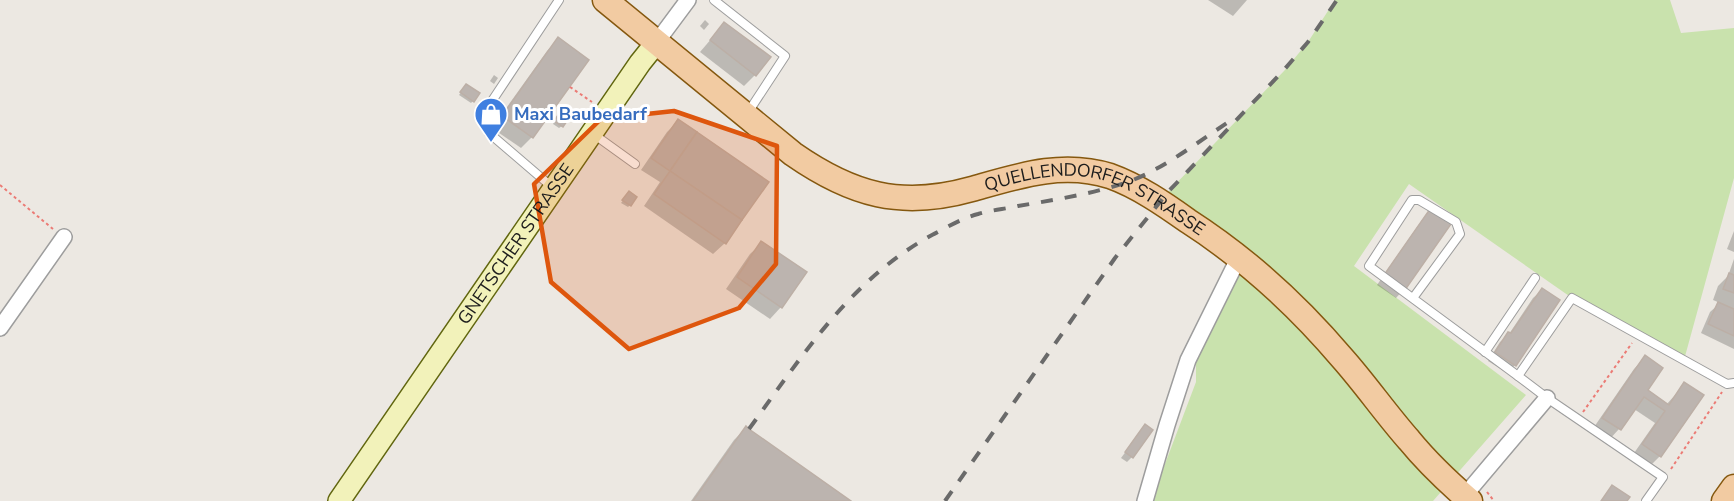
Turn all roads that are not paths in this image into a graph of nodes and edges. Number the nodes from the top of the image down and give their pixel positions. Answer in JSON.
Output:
{"nodes":[{"id":1,"x":559,"y":0,"type":"edge"},
{"id":2,"x":604,"y":0,"type":"edge"},
{"id":3,"x":688,"y":0,"type":"edge"},
{"id":4,"x":714,"y":0,"type":"edge"},
{"id":5,"x":656,"y":42,"type":"junction"},
{"id":6,"x":745,"y":117,"type":"junction"},
{"id":7,"x":592,"y":133,"type":"junction"},
{"id":8,"x":635,"y":164,"type":"dead end"},
{"id":9,"x":555,"y":188,"type":"junction"},
{"id":10,"x":64,"y":237,"type":"road end"},
{"id":11,"x":1239,"y":257,"type":"junction"},
{"id":12,"x":1536,"y":278,"type":"dead end"},
{"id":13,"x":1413,"y":298,"type":"junction"},
{"id":14,"x":0,"y":328,"type":"edge"},
{"id":15,"x":1485,"y":352,"type":"junction"},
{"id":16,"x":1518,"y":376,"type":"junction"},
{"id":17,"x":1730,"y":384,"type":"edge"},
{"id":18,"x":1547,"y":398,"type":"junction"},
{"id":19,"x":1734,"y":487,"type":"edge"},
{"id":20,"x":1467,"y":495,"type":"edge"},
{"id":21,"x":339,"y":501,"type":"edge"},
{"id":22,"x":1145,"y":501,"type":"edge"},
{"id":23,"x":1646,"y":501,"type":"edge"},
{"id":24,"x":1724,"y":501,"type":"edge"}],
"edges":[{"from":1,"to":9,"type":"lane"},
{"from":2,"to":5,"type":"main road"},
{"from":3,"to":5,"type":"street"},
{"from":4,"to":6,"type":"lane"},
{"from":5,"to":6,"type":"main road","name":"QUELLENDORFER STRASSE"},
{"from":5,"to":7,"type":"main road","name":"GNETSCHER STRASSE"},
{"from":6,"to":11,"type":"main road","name":"QUELLENDORFER STRASSE"},
{"from":7,"to":8,"type":"lane"},
{"from":7,"to":9,"type":"main road","name":"GNETSCHER STRASSE"},
{"from":9,"to":21,"type":"main road","name":"GNETSCHER STRASSE"},
{"from":10,"to":14,"type":"street"},
{"from":11,"to":20,"type":"main road","name":"QUELLENDORFER STRASSE"},
{"from":11,"to":22,"type":"street"},
{"from":12,"to":15,"type":"lane"},
{"from":13,"to":13,"type":"lane"},
{"from":13,"to":15,"type":"lane"},
{"from":15,"to":16,"type":"lane"},
{"from":16,"to":17,"type":"lane"},
{"from":16,"to":18,"type":"lane"},
{"from":18,"to":20,"type":"street"},
{"from":18,"to":23,"type":"lane"},
{"from":19,"to":24,"type":"main road"}]}
